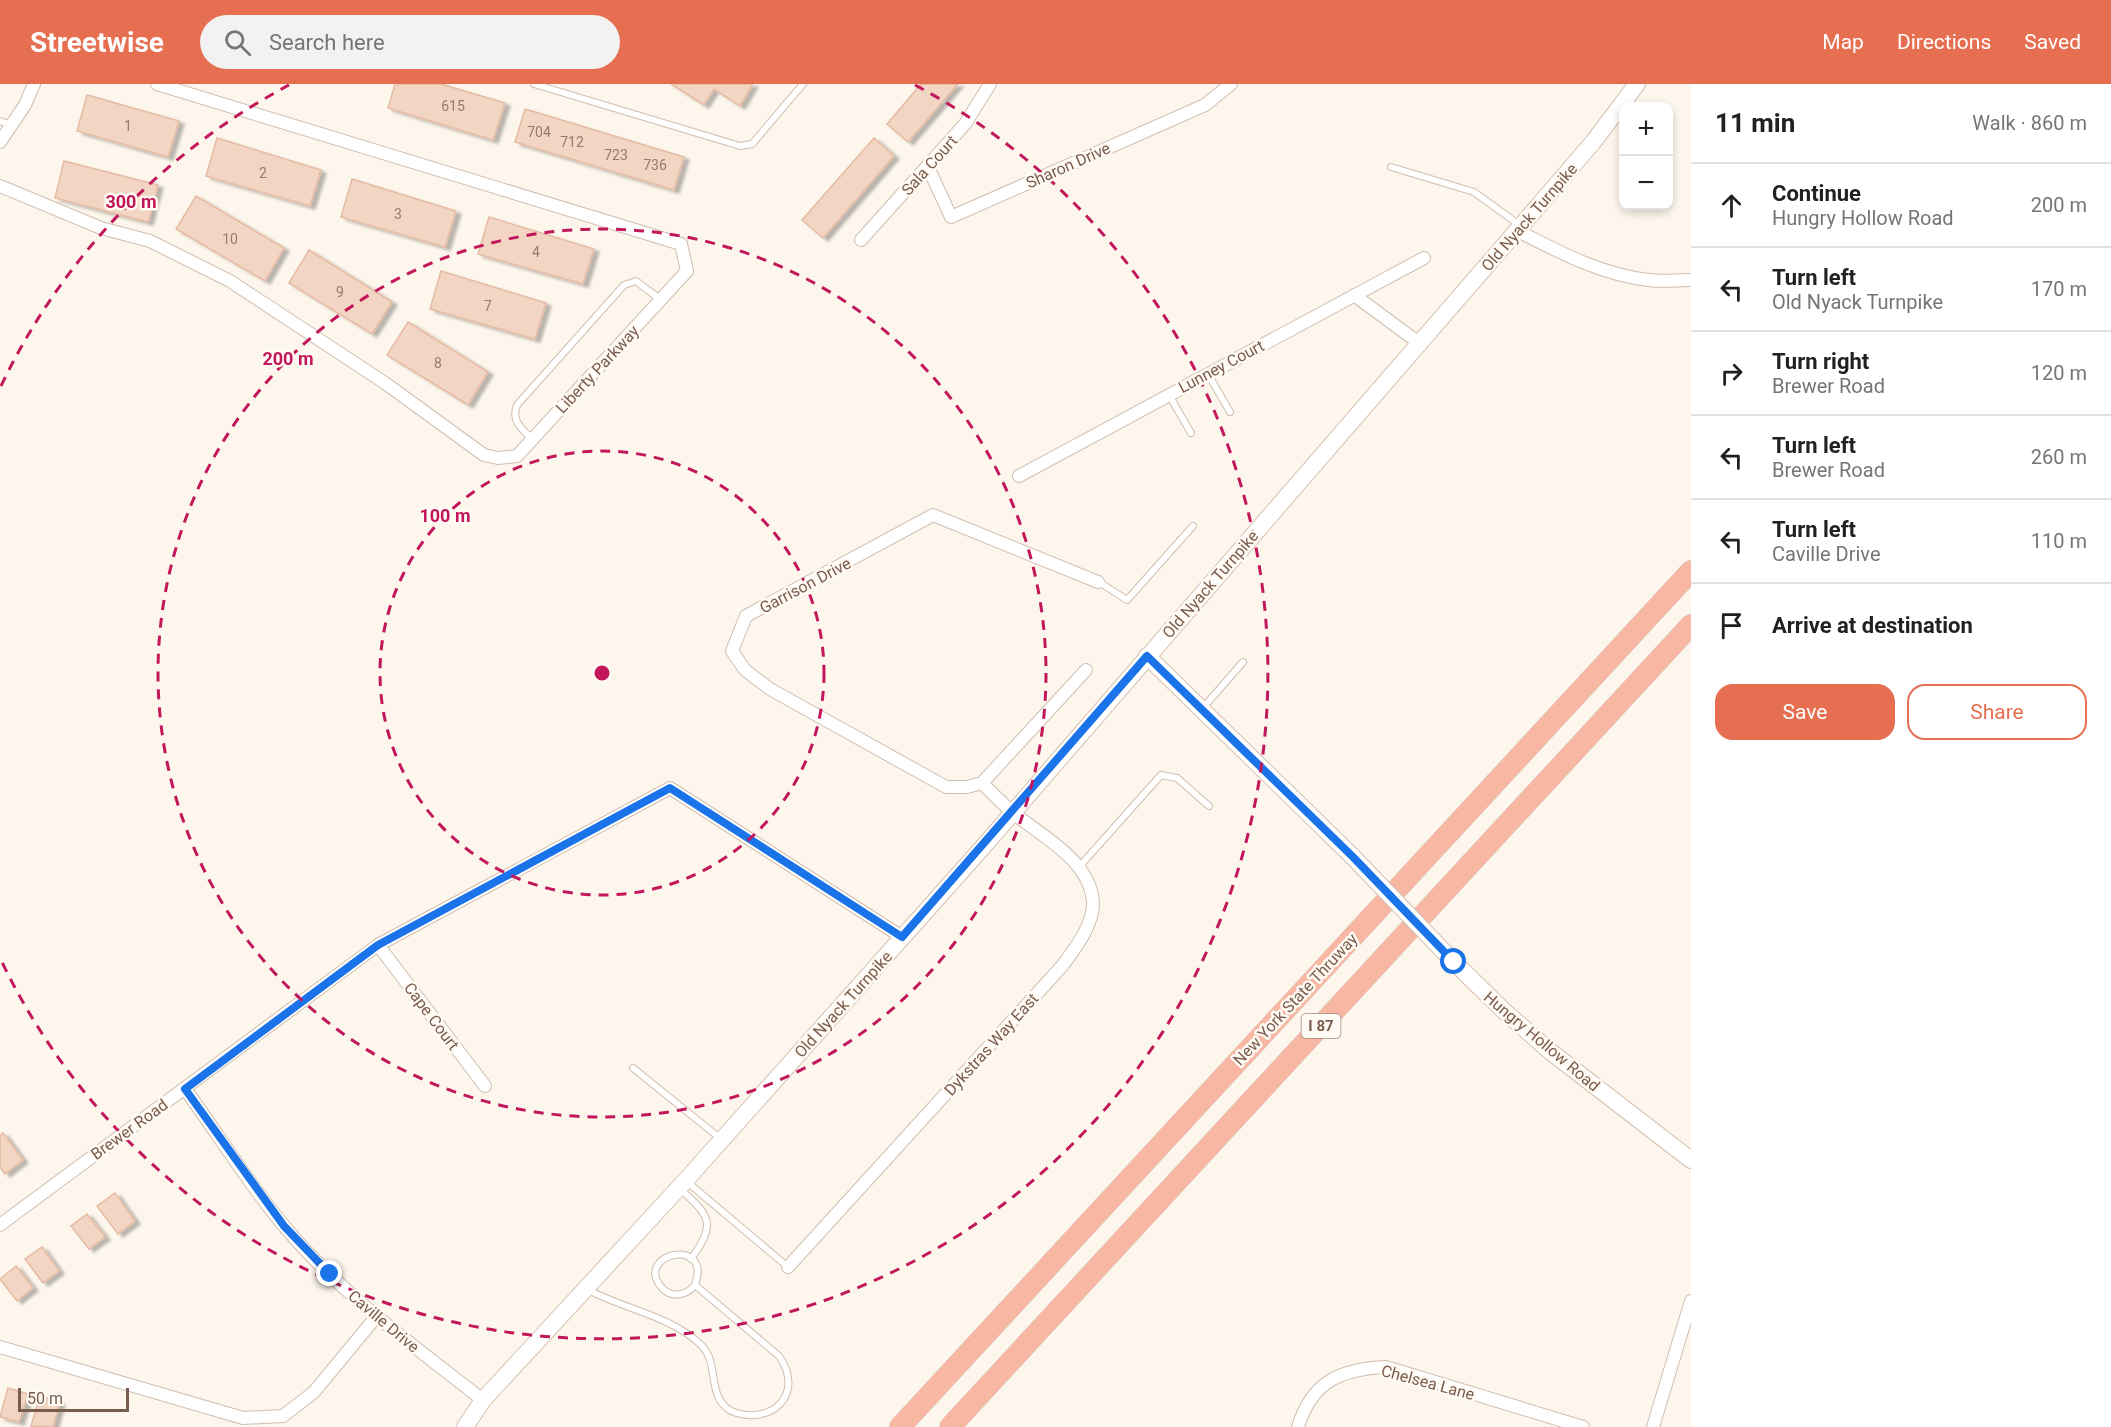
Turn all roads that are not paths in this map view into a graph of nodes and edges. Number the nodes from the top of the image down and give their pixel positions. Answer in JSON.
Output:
{"nodes":[{"id":1,"x":34,"y":84,"type":"edge"},
{"id":2,"x":157,"y":84,"type":"edge"},
{"id":3,"x":534,"y":84,"type":"edge"},
{"id":4,"x":803,"y":84,"type":"edge"},
{"id":5,"x":990,"y":84,"type":"edge"},
{"id":6,"x":1231,"y":84,"type":"edge"},
{"id":7,"x":1637,"y":84,"type":"edge"},
{"id":8,"x":6,"y":123,"type":"edge"},
{"id":9,"x":0,"y":142,"type":"edge"},
{"id":10,"x":928,"y":167,"type":"junction"},
{"id":11,"x":1391,"y":167,"type":"dead end"},
{"id":12,"x":0,"y":186,"type":"edge"},
{"id":13,"x":1519,"y":228,"type":"junction"},
{"id":14,"x":861,"y":240,"type":"dead end"},
{"id":15,"x":1424,"y":258,"type":"dead end"},
{"id":16,"x":1691,"y":280,"type":"edge"},
{"id":17,"x":1354,"y":295,"type":"junction"},
{"id":18,"x":661,"y":300,"type":"junction"},
{"id":19,"x":1419,"y":343,"type":"junction"},
{"id":20,"x":1208,"y":373,"type":"junction"},
{"id":21,"x":1169,"y":394,"type":"junction"},
{"id":22,"x":1230,"y":412,"type":"dead end"},
{"id":23,"x":1191,"y":433,"type":"dead end"},
{"id":24,"x":533,"y":439,"type":"junction"},
{"id":25,"x":1019,"y":476,"type":"dead end"},
{"id":26,"x":1193,"y":526,"type":"dead end"},
{"id":27,"x":1691,"y":571,"type":"edge"},
{"id":28,"x":1098,"y":582,"type":"joint"},
{"id":29,"x":1691,"y":625,"type":"edge"},
{"id":30,"x":1147,"y":656,"type":"junction"},
{"id":31,"x":1243,"y":662,"type":"dead end"},
{"id":32,"x":1086,"y":670,"type":"dead end"},
{"id":33,"x":1202,"y":710,"type":"junction"},
{"id":34,"x":981,"y":783,"type":"junction"},
{"id":35,"x":1209,"y":806,"type":"dead end"},
{"id":36,"x":1013,"y":812,"type":"junction"},
{"id":37,"x":1078,"y":868,"type":"junction"},
{"id":38,"x":902,"y":937,"type":"junction"},
{"id":39,"x":378,"y":945,"type":"junction"},
{"id":40,"x":633,"y":1068,"type":"dead end"},
{"id":41,"x":485,"y":1086,"type":"dead end"},
{"id":42,"x":185,"y":1089,"type":"junction"},
{"id":43,"x":722,"y":1140,"type":"junction"},
{"id":44,"x":1691,"y":1160,"type":"edge"},
{"id":45,"x":682,"y":1184,"type":"junction"},
{"id":46,"x":0,"y":1225,"type":"edge"},
{"id":47,"x":691,"y":1259,"type":"junction"},
{"id":48,"x":788,"y":1267,"type":"joint"},
{"id":49,"x":695,"y":1285,"type":"junction"},
{"id":50,"x":586,"y":1288,"type":"junction"},
{"id":51,"x":1691,"y":1301,"type":"edge"},
{"id":52,"x":376,"y":1317,"type":"junction"},
{"id":53,"x":0,"y":1347,"type":"edge"},
{"id":54,"x":483,"y":1400,"type":"junction"},
{"id":55,"x":465,"y":1427,"type":"edge"},
{"id":56,"x":900,"y":1427,"type":"edge"},
{"id":57,"x":950,"y":1427,"type":"edge"},
{"id":58,"x":1298,"y":1427,"type":"edge"},
{"id":59,"x":1583,"y":1427,"type":"edge"},
{"id":60,"x":1653,"y":1427,"type":"edge"}],
"edges":[{"from":1,"to":8,"type":"street"},
{"from":2,"to":18,"type":"street","name":"Liberty Parkway"},
{"from":3,"to":4,"type":"lane"},
{"from":5,"to":10,"type":"street","name":"Sala Court"},
{"from":6,"to":10,"type":"street","name":"Sharon Drive"},
{"from":7,"to":13,"type":"street","name":"Old Nyack Turnpike"},
{"from":8,"to":9,"type":"street"},
{"from":10,"to":14,"type":"street","name":"Sala Court"},
{"from":11,"to":13,"type":"lane"},
{"from":12,"to":24,"type":"street","name":"Liberty Parkway"},
{"from":13,"to":16,"type":"street"},
{"from":13,"to":19,"type":"street","name":"Old Nyack Turnpike"},
{"from":15,"to":17,"type":"street","name":"Lunney Court"},
{"from":17,"to":19,"type":"street"},
{"from":17,"to":20,"type":"street","name":"Lunney Court"},
{"from":18,"to":24,"type":"street","name":"Liberty Parkway"},
{"from":18,"to":24,"type":"lane"},
{"from":19,"to":30,"type":"street","name":"Old Nyack Turnpike"},
{"from":20,"to":21,"type":"street","name":"Lunney Court"},
{"from":20,"to":22,"type":"lane"},
{"from":21,"to":23,"type":"lane"},
{"from":21,"to":25,"type":"street","name":"Lunney Court"},
{"from":26,"to":28,"type":"lane"},
{"from":27,"to":56,"type":"highway","name":"New York State Thruway","number":"I 87"},
{"from":28,"to":34,"type":"street","name":"Garrison Drive"},
{"from":29,"to":57,"type":"highway","number":"I 87"},
{"from":30,"to":33,"type":"street","name":"Hungry Hollow Road"},
{"from":30,"to":36,"type":"street","name":"Old Nyack Turnpike"},
{"from":31,"to":33,"type":"lane"},
{"from":32,"to":34,"type":"street"},
{"from":33,"to":44,"type":"street","name":"Hungry Hollow Road","bridge":true},
{"from":34,"to":36,"type":"street"},
{"from":35,"to":37,"type":"lane"},
{"from":36,"to":37,"type":"street","name":"Dykstras Way East"},
{"from":36,"to":38,"type":"street","name":"Old Nyack Turnpike"},
{"from":37,"to":48,"type":"street","name":"Dykstras Way East"},
{"from":38,"to":39,"type":"street","name":"Brewer Road"},
{"from":38,"to":43,"type":"street","name":"Old Nyack Turnpike"},
{"from":39,"to":41,"type":"street","name":"Cape Court"},
{"from":39,"to":42,"type":"street","name":"Brewer Road"},
{"from":40,"to":43,"type":"lane"},
{"from":42,"to":46,"type":"street","name":"Brewer Road"},
{"from":42,"to":52,"type":"street","name":"Caville Drive"},
{"from":43,"to":45,"type":"street","name":"Old Nyack Turnpike"},
{"from":45,"to":47,"type":"lane"},
{"from":45,"to":48,"type":"lane"},
{"from":45,"to":50,"type":"street","name":"Old Nyack Turnpike"},
{"from":47,"to":49,"type":"lane"},
{"from":47,"to":49,"type":"lane"},
{"from":49,"to":50,"type":"lane"},
{"from":50,"to":54,"type":"street","name":"Old Nyack Turnpike"},
{"from":51,"to":60,"type":"street"},
{"from":52,"to":53,"type":"street"},
{"from":52,"to":54,"type":"street","name":"Caville Drive"},
{"from":54,"to":55,"type":"street","name":"Old Nyack Turnpike"},
{"from":58,"to":59,"type":"street","name":"Chelsea Lane"}]}
